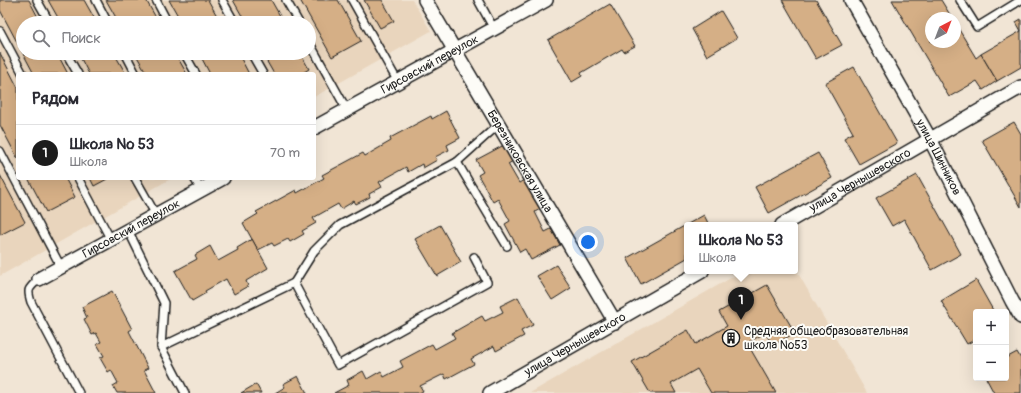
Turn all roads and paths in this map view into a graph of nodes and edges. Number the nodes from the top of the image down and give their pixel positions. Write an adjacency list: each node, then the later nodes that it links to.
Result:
1 (37, 0): 13 (lane)
2 (96, 0): 14 (lane)
3 (156, 0): 15 (lane)
4 (222, 0): 16 (lane)
5 (286, 0): 17 (lane)
6 (352, 0): 31 (lane)
7 (425, 0): 20 (street, Березниковская улица)
8 (478, 0): 18 (lane)
9 (546, 0): 18 (street, Гирсовский переулок)
10 (851, 0): 36 (street, улица Шинников)
11 (960, 0): 12 (lane)
12 (1021, 0)
13 (46, 16)
14 (104, 16)
15 (164, 16)
16 (231, 16)
17 (295, 16)
18 (494, 29): 20 (street, Гирсовский переулок)
19 (0, 32): 26 (lane)
20 (455, 51): 31 (street, Гирсовский переулок); 34 (street, Березниковская улица)
21 (316, 55): 33 (lane)
22 (70, 60): 27 (lane)
23 (129, 60): 28 (lane)
24 (188, 60): 29 (lane)
25 (255, 60): 30 (lane)
26 (22, 72)
27 (77, 72)
28 (135, 72)
29 (195, 72)
30 (262, 72)
31 (398, 82): 33 (street, Гирсовский переулок)
32 (1021, 87): 36 (street, улица Чернышевского)
33 (347, 110): 35 (street, Гирсовский переулок)
34 (498, 125): 38 (lane); 56 (street, Березниковская улица)
35 (316, 127)
36 (930, 139): 45 (street, улица Чернышевского); 54 (street, улица Шинников)
37 (0, 151): 50 (lane)
38 (457, 162): 48 (lane); 53 (lane)
39 (79, 180): 47 (lane)
40 (136, 180): 44 (lane)
41 (195, 180): 43 (lane)
42 (219, 180): 43 (street, Гирсовский переулок)
43 (201, 190): 44 (street, Гирсовский переулок)
44 (156, 215): 46 (street, Гирсовский переулок)
45 (787, 222)
46 (128, 230): 47 (street, Гирсовский переулок); 57 (lane)
47 (111, 240): 50 (street, Гирсовский переулок)
48 (507, 246)
49 (474, 257): 53 (lane)
50 (61, 267): 52 (street, Гирсовский переулок)
51 (697, 274): 56 (street, улица Чернышевского)
52 (39, 279): 58 (lane)
53 (294, 283): 57 (lane)
54 (1016, 299): 55 (street, улица Шинников)
55 (1021, 317)
56 (615, 322): 60 (street, улица Чернышевского)
57 (161, 347): 59 (lane)
58 (80, 393)
59 (185, 393)
60 (490, 393)

